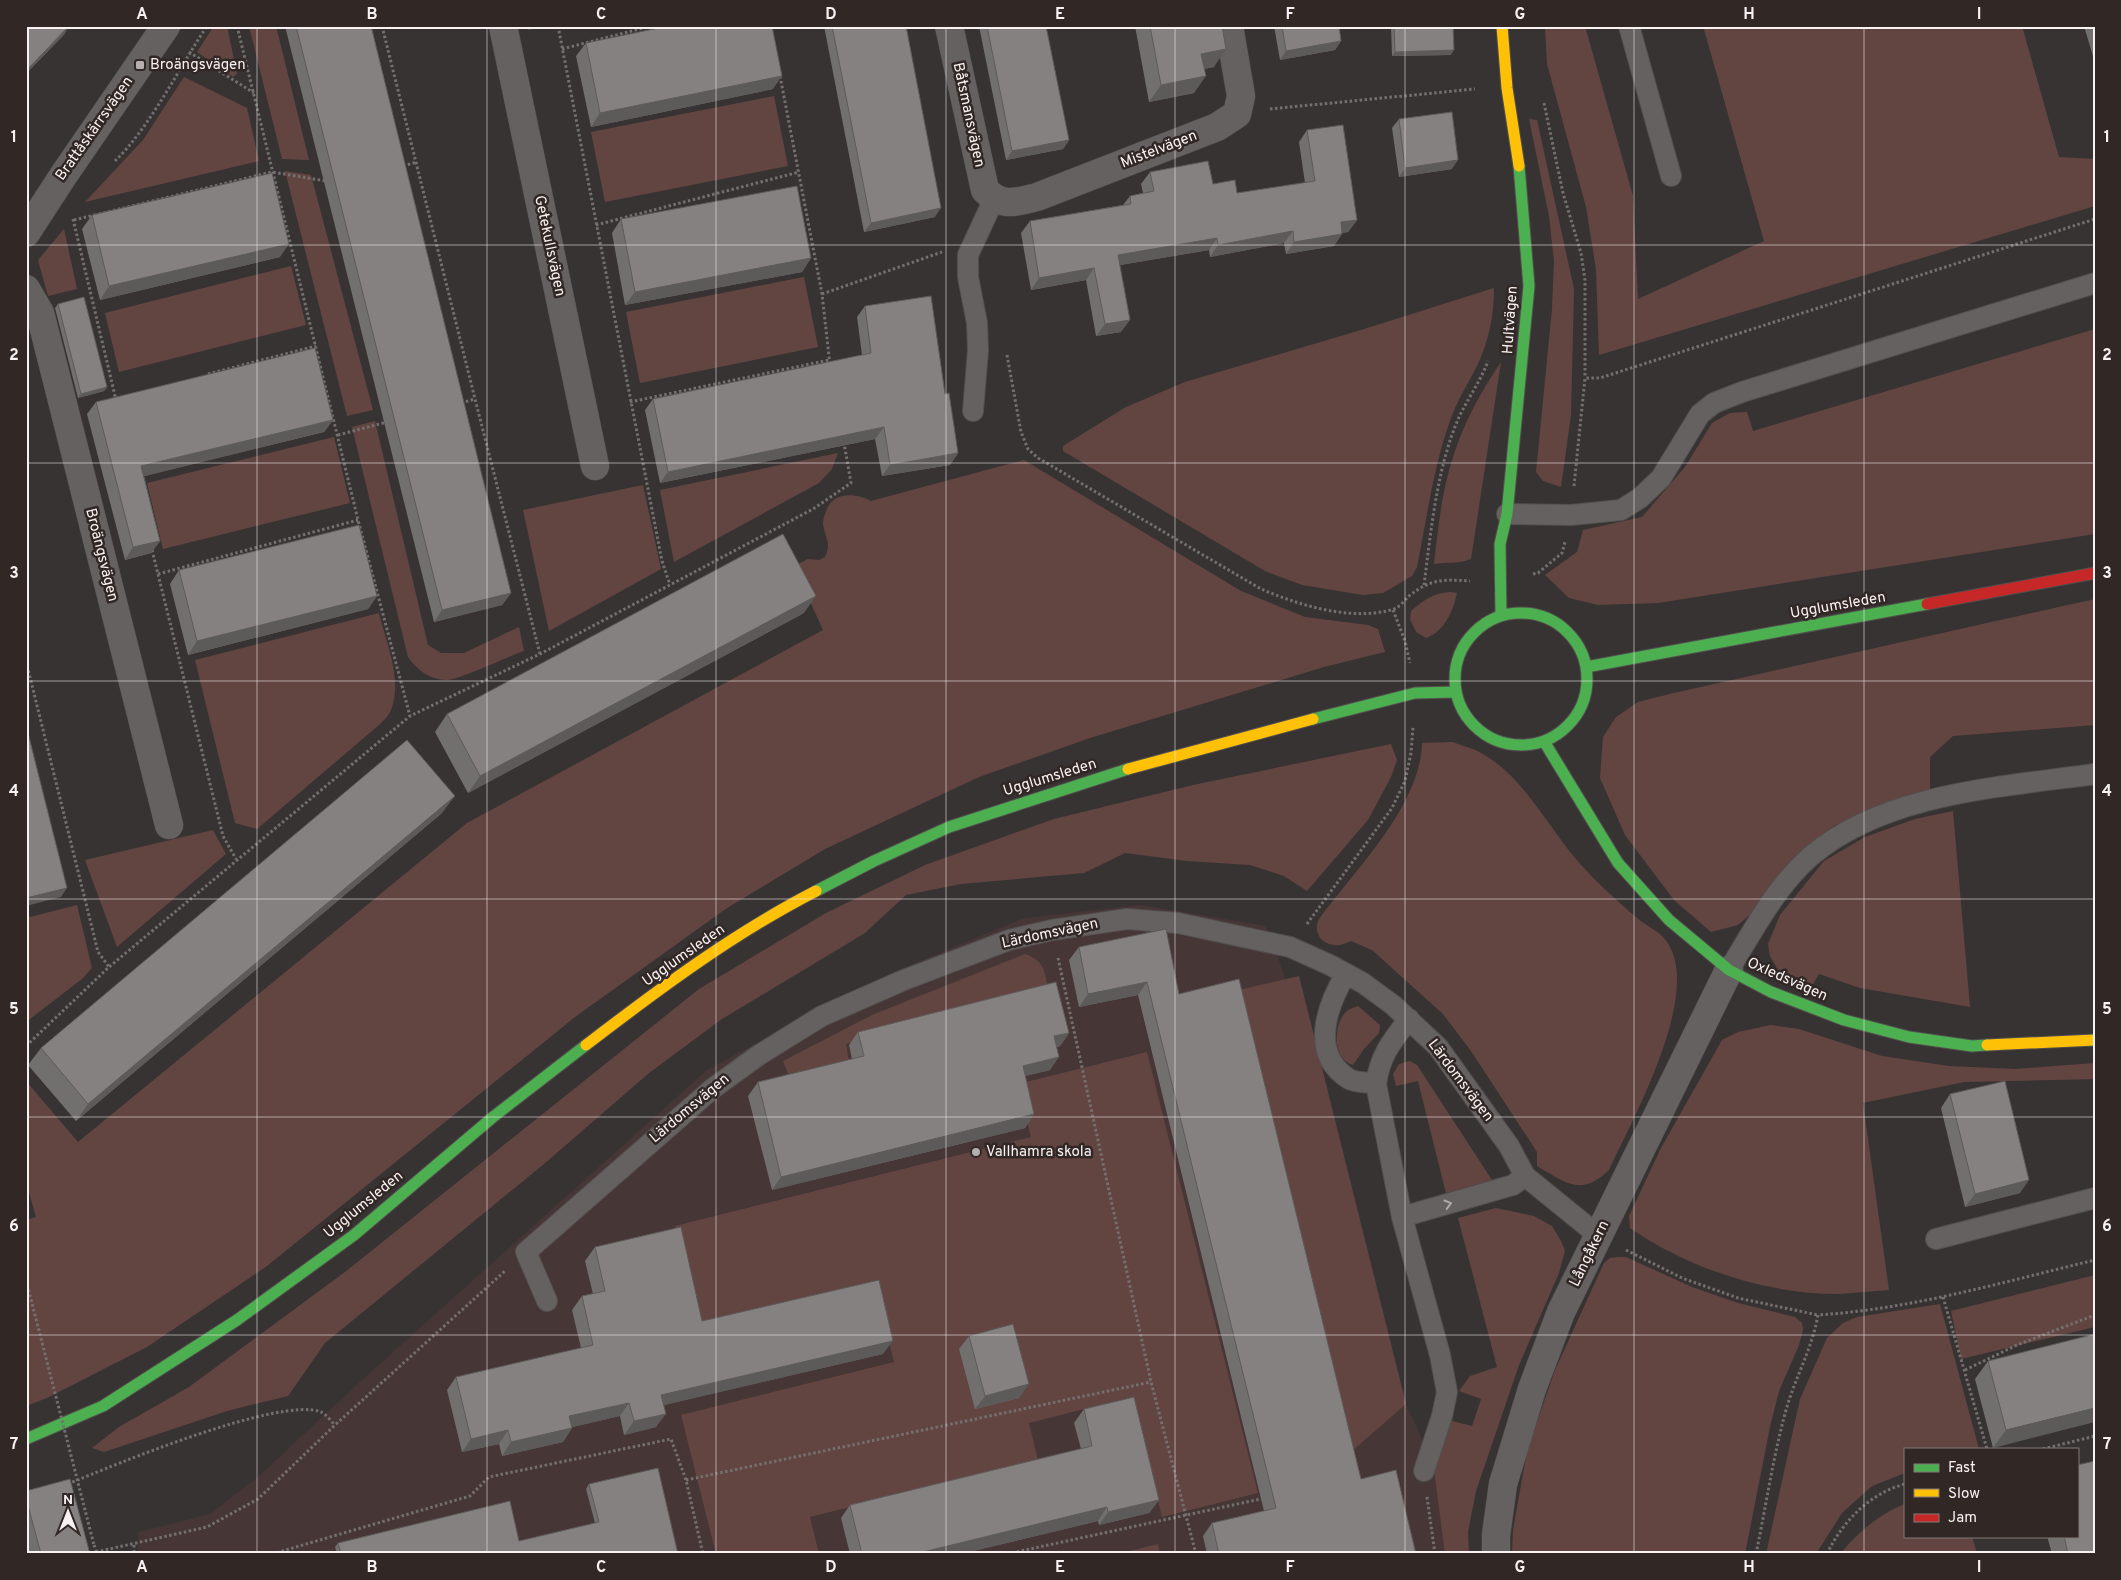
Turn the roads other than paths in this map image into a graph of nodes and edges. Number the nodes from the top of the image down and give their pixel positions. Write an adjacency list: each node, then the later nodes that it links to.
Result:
1 (166, 26): 9 (street, Brattåskärrsvägen)
2 (503, 26): 13 (street, Getekullsvägen)
3 (949, 26): 8 (street, Båtsmansvägen)
4 (1230, 26): 8 (street, Mistelvägen)
5 (1502, 26): 14 (street, Hultvägen)
6 (1629, 26): 7 (lane)
7 (1671, 176)
8 (994, 199): 12 (lane)
9 (26, 233)
10 (2095, 282): 14 (lane)
11 (26, 289): 21 (street, Broängsvägen)
12 (973, 411)
13 (596, 466)
14 (1507, 514): 16 (street, Hultvägen)
15 (2095, 573): 17 (street, Ugglumsleden)
16 (1501, 616): 17 (street); 18 (street)
17 (1586, 667): 19 (street)
18 (1455, 692): 19 (street); 33 (street, Ugglumsleden)
19 (1544, 743): 22 (street, Oxledsvägen)
20 (2095, 774): 22 (lane)
21 (170, 825)
22 (1729, 970): 25 (street, Oxledsvägen); 30 (street, Långåkern)
23 (1346, 974): 24 (lane, Lärdomsvägen); 26 (lane); 32 (lane, Lärdomsvägen)
24 (1409, 1019): 26 (lane); 27 (lane, Lärdomsvägen)
25 (2095, 1040)
26 (1376, 1084): 29 (lane)
27 (1525, 1176): 29 (lane, one-way to 27); 30 (lane, Lärdomsvägen)
28 (2095, 1198): 31 (lane)
29 (1402, 1217): 34 (lane)
30 (1599, 1236): 35 (street, Långåkern)
31 (1936, 1239)
32 (547, 1301)
33 (26, 1440)
34 (1424, 1471)
35 (1496, 1554)

